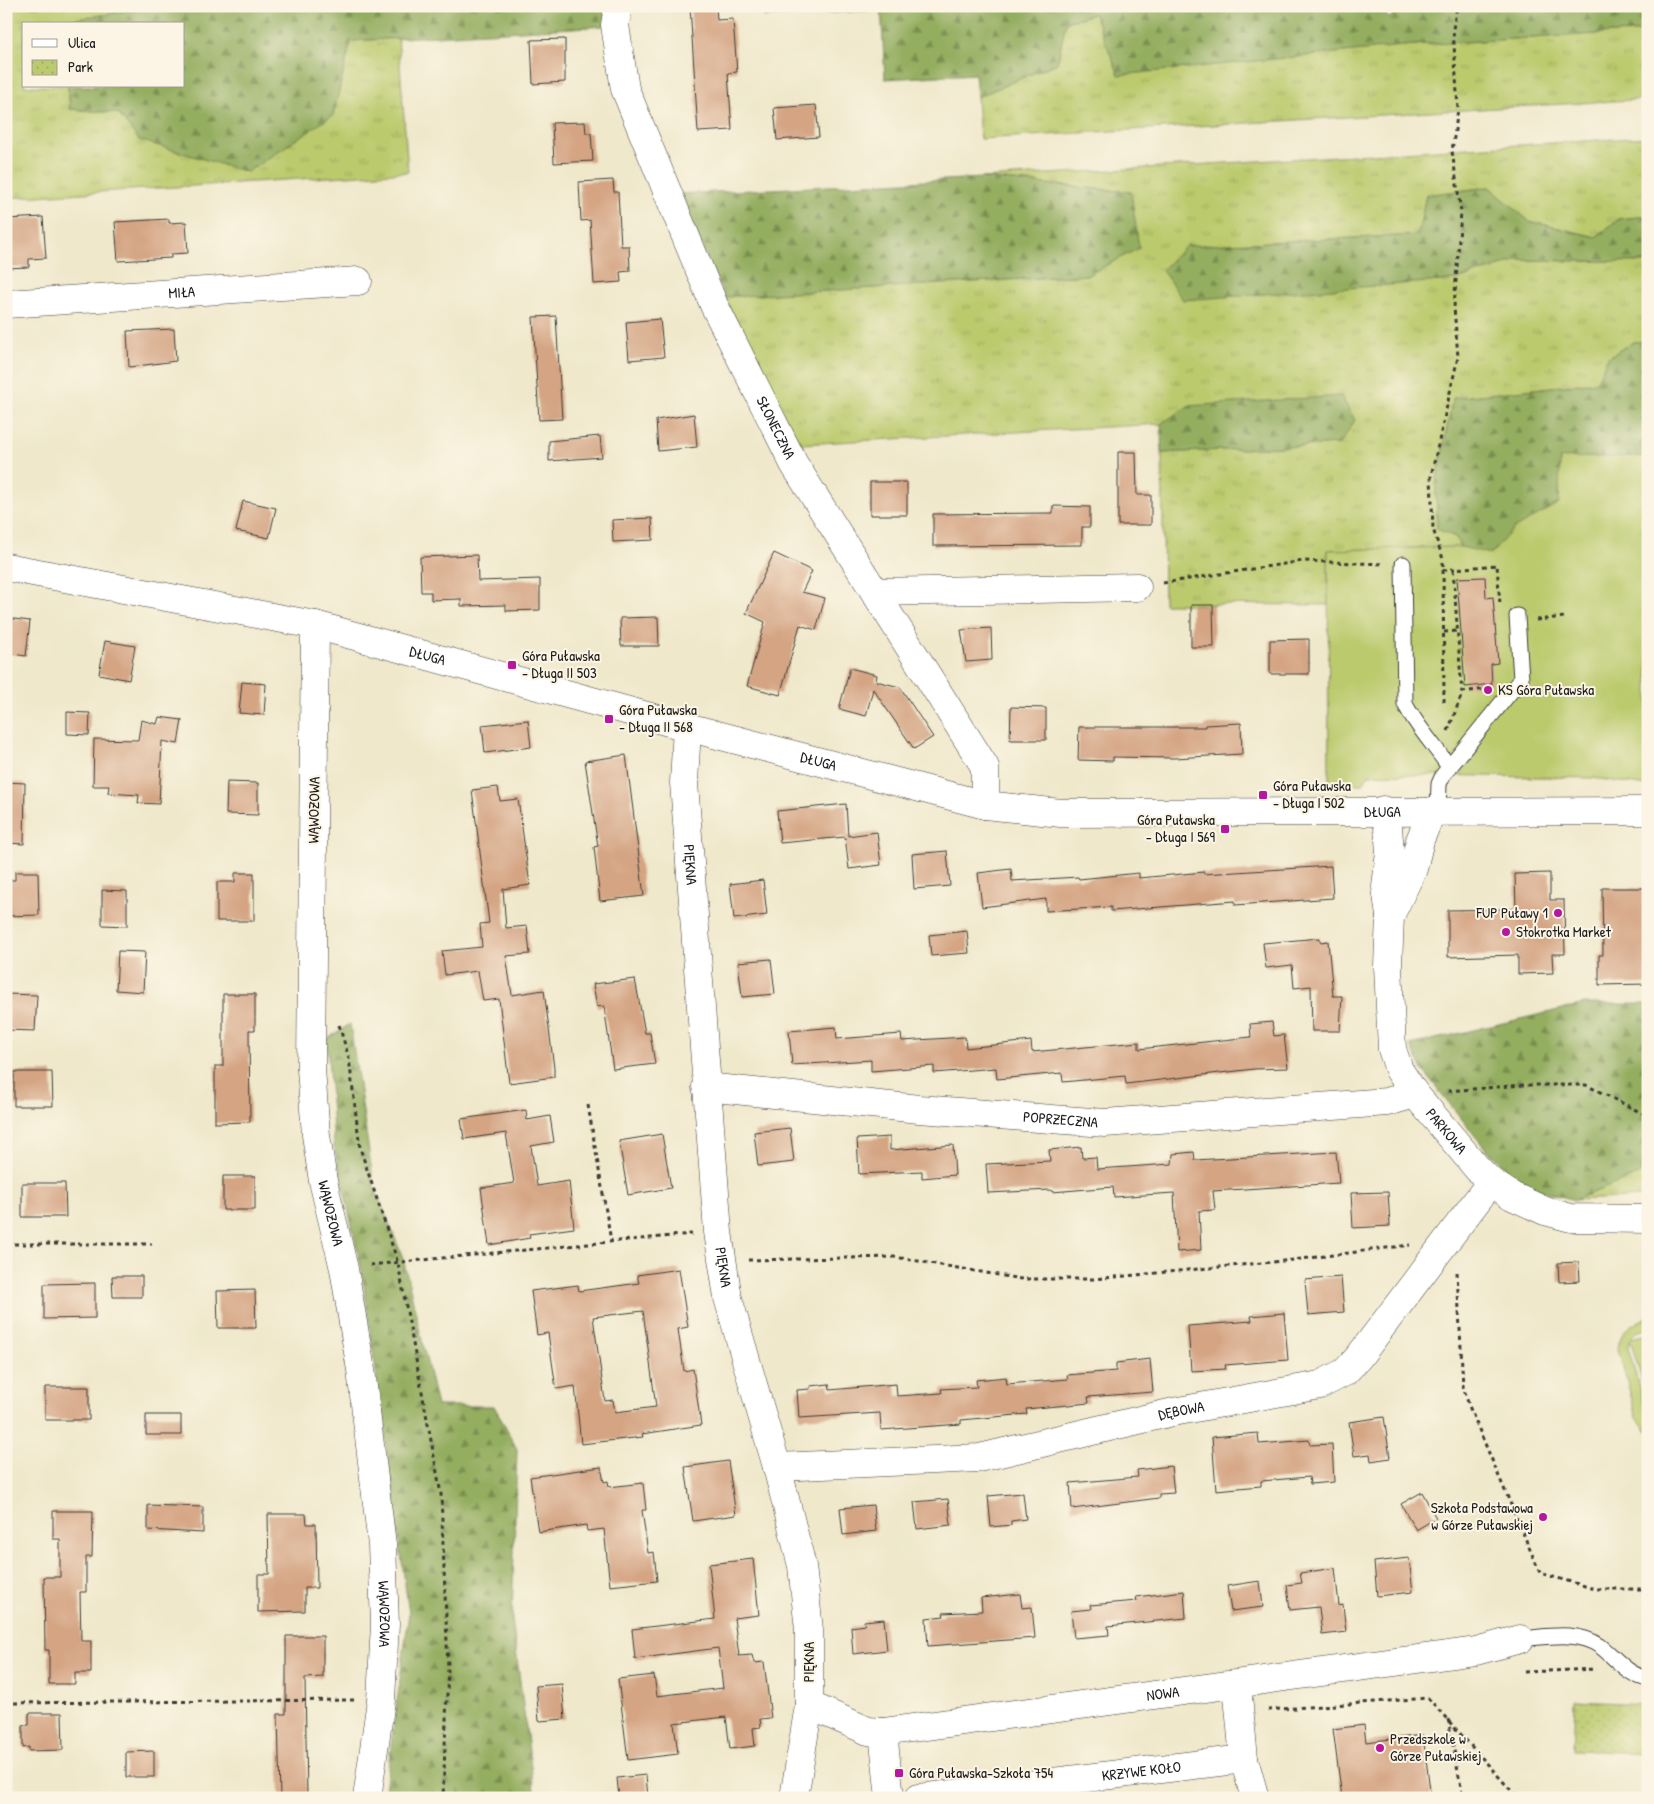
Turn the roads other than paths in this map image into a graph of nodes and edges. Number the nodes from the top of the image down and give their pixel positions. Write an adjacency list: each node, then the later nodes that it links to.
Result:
1 (616, 16): 7 (street, SŁONECZNA)
2 (358, 281): 3 (street, MIŁA)
3 (6, 304)
4 (1403, 564): 11 (lane)
5 (6, 567): 9 (street, DŁUGA)
6 (1137, 587): 7 (street)
7 (874, 592): 12 (street, SŁONECZNA)
8 (1517, 616): 11 (lane)
9 (315, 626): 10 (street, DŁUGA); 28 (street, WĄWOZOWA)
10 (687, 727): 12 (street, DŁUGA); 17 (street, PIĘKNA)
11 (1449, 768): 14 (lane)
12 (984, 805): 13 (street, DŁUGA)
13 (1383, 810): 14 (street, DŁUGA); 16 (street, PARKOWA)
14 (1435, 811): 15 (street, DŁUGA); 16 (street, PARKOWA)
15 (1648, 811)
16 (1390, 916): 18 (street, PARKOWA)
17 (706, 1087): 18 (street, POPRZECZNA); 21 (street, PIĘKNA)
18 (1415, 1094): 19 (street, PARKOWA)
19 (1491, 1182): 20 (street, PARKOWA); 21 (street, DĘBOWA)
20 (1648, 1219)
21 (777, 1467): 25 (street, PIĘKNA)
22 (1520, 1639): 23 (lane); 24 (street, NOWA)
23 (1648, 1679)
24 (1237, 1685): 26 (street, NOWA); 27 (street)
25 (809, 1705): 26 (street, NOWA); 29 (street, PIĘKNA)
26 (882, 1732): 30 (street)
27 (1244, 1759): 31 (street, KRZYWE KOŁO); 32 (street)
28 (367, 1798)
29 (794, 1798)
30 (890, 1798)
31 (919, 1798)
32 (1254, 1798)

